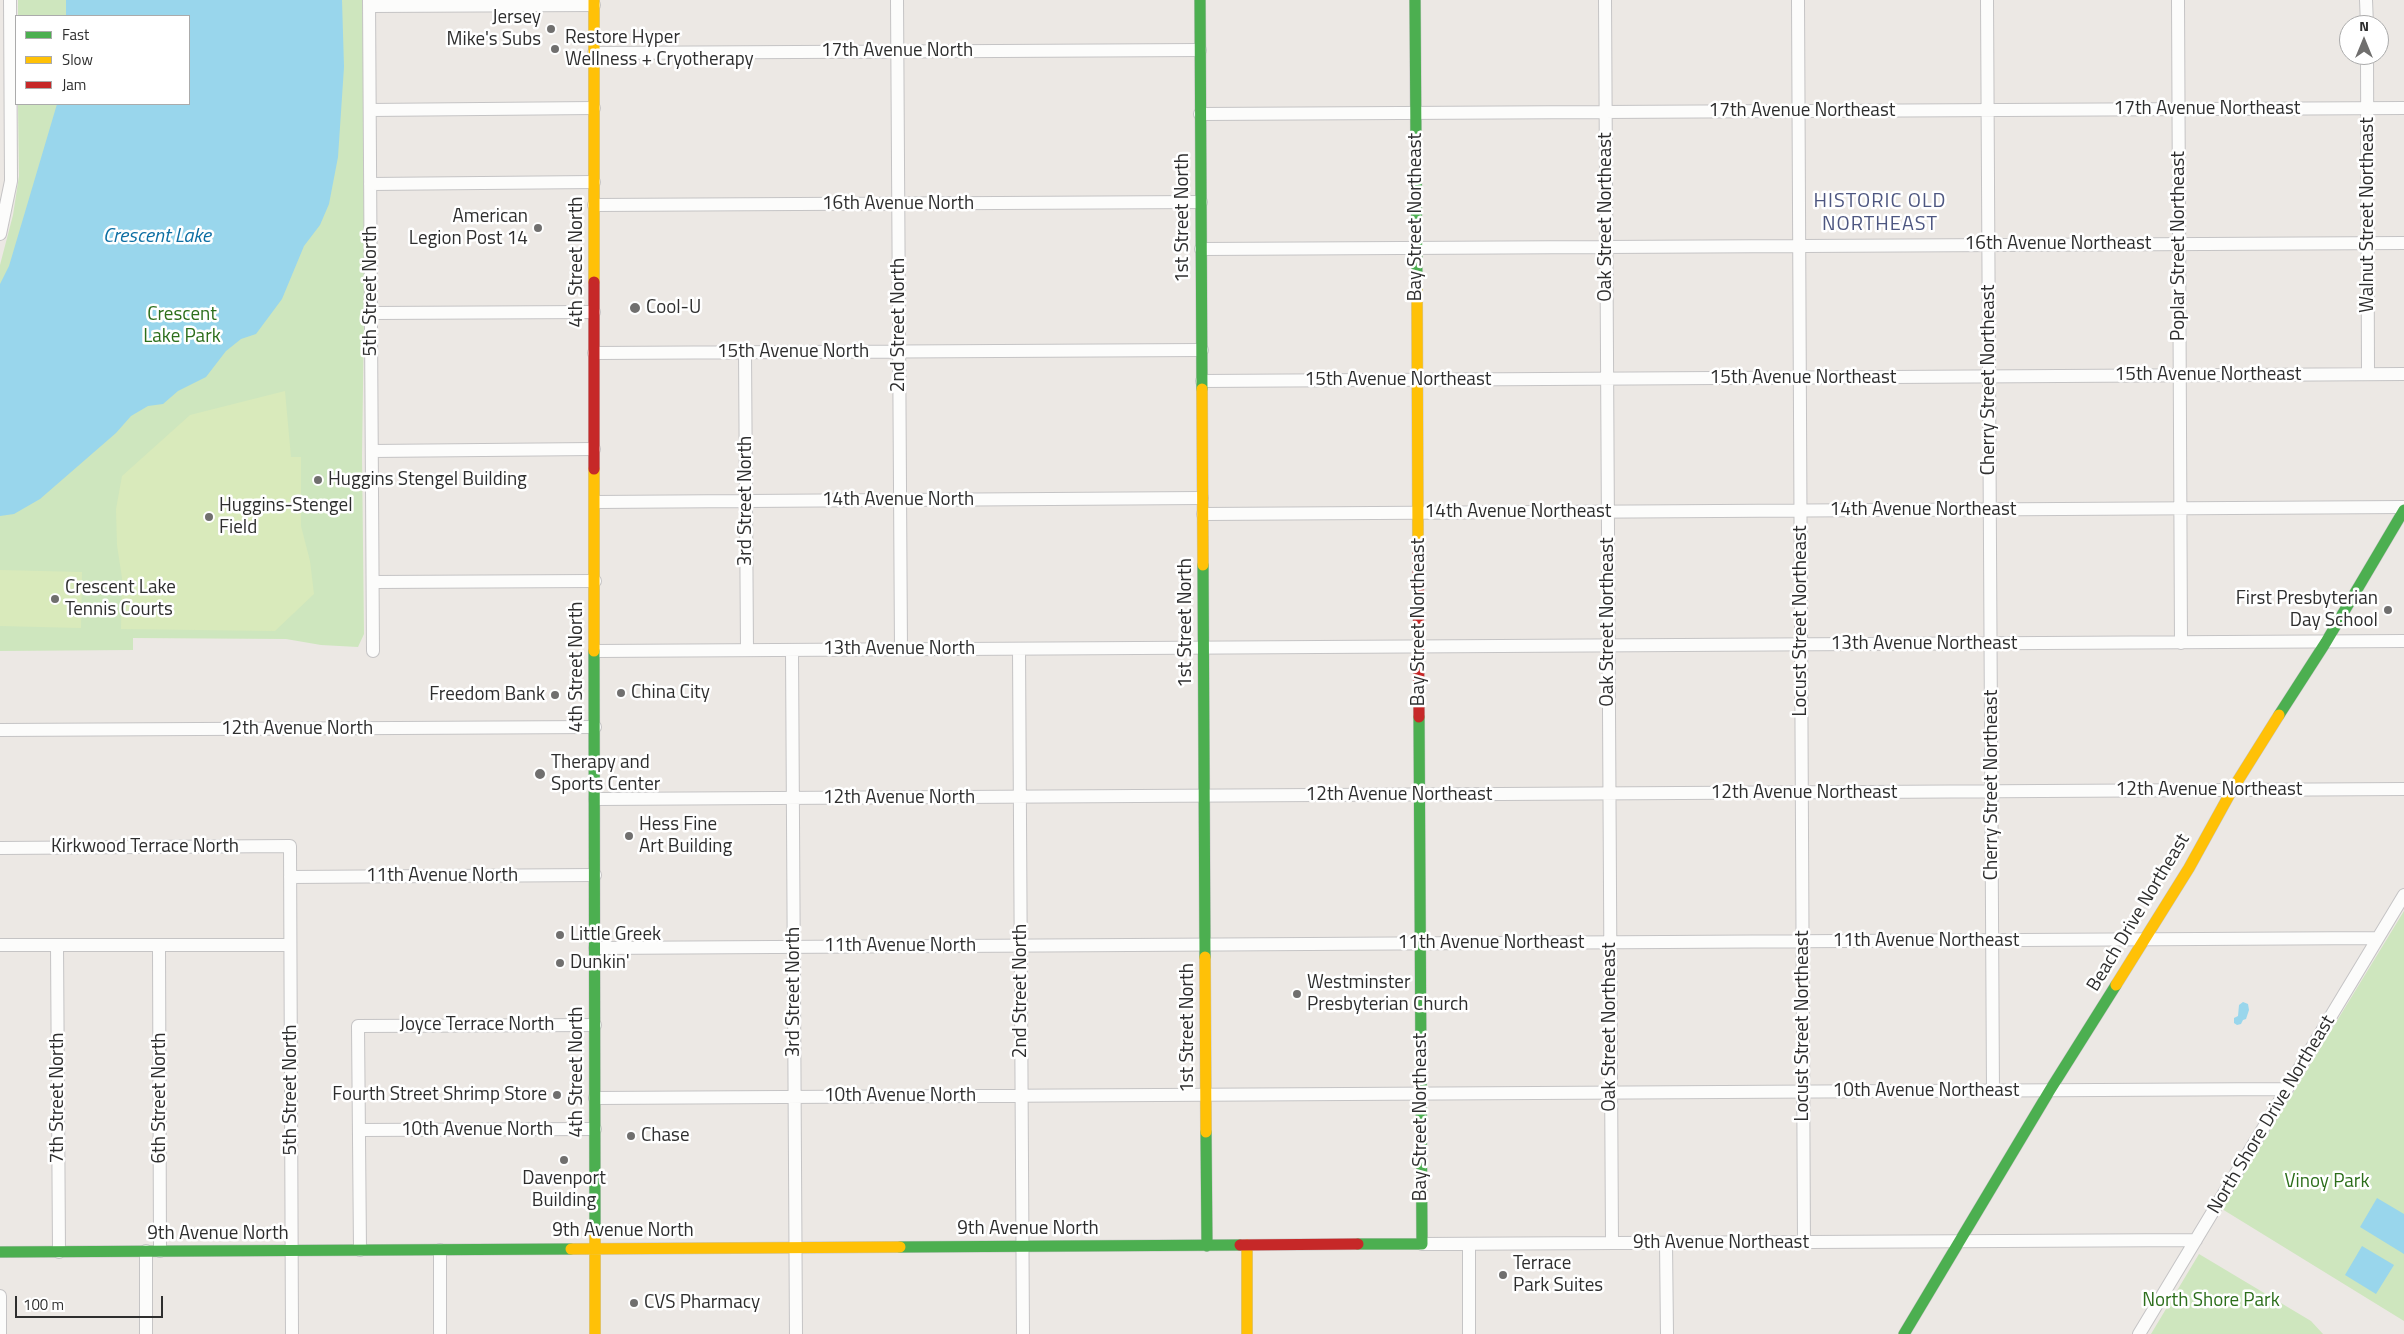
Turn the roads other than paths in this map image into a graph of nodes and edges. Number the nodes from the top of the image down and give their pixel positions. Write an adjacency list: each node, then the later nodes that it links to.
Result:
1 (10, 0): 27 (street)
2 (897, 0): 14 (street, 2nd Street North)
3 (1200, 0): 13 (street, 1st Street North)
4 (1415, 0): 25 (street, Bay Street Northeast)
5 (1605, 0): 24 (street, Oak Street Northeast)
6 (1798, 0): 23 (street, Locust Street Northeast)
7 (1987, 0): 22 (street, Cherry Street Northeast)
8 (2178, 0): 20 (street, Poplar Street Northeast)
9 (2366, 0): 12 (street)
10 (594, 2): 11 (street); 15 (street, 4th Street North)
11 (369, 3): 21 (street, 5th Street North)
12 (2367, 15)
13 (1200, 50): 14 (street, 17th Avenue North); 26 (street, 1st Street North)
14 (898, 51): 15 (street, 17th Avenue North); 31 (street, 2nd Street North)
15 (594, 53): 17 (street, 4th Street North)
16 (2367, 65): 18 (street, Walnut Street Northeast)
17 (594, 108): 21 (street); 28 (street, 4th Street North)
18 (2367, 108): 19 (street, 17th Avenue Northeast); 20 (street, 17th Avenue Northeast); 34 (street, Walnut Street Northeast)
19 (2404, 108)
20 (2178, 109): 22 (street, 17th Avenue Northeast); 36 (street, Poplar Street Northeast)
21 (370, 110): 29 (street, 5th Street North)
22 (1988, 110): 23 (street, 17th Avenue Northeast); 37 (street, Cherry Street Northeast)
23 (1798, 111): 24 (street, 17th Avenue Northeast); 38 (street, Locust Street Northeast)
24 (1605, 112): 25 (street, 17th Avenue Northeast); 39 (street, Oak Street Northeast)
25 (1416, 113): 26 (street, 17th Avenue Northeast); 40 (street, Bay Street Northeast)
26 (1200, 114): 30 (street, 1st Street North)
27 (5, 134): 33 (street)
28 (594, 182): 29 (street); 32 (street, 4th Street North)
29 (370, 184): 43 (street, 5th Street North)
30 (1201, 202): 31 (street, 16th Avenue North); 41 (street, 1st Street North)
31 (898, 204): 32 (street, 16th Avenue North); 45 (street, 2nd Street North)
32 (594, 205): 42 (street, 4th Street North)
33 (0, 234)
34 (2368, 243): 35 (street, 16th Avenue Northeast); 36 (street, 16th Avenue Northeast); 48 (street, Walnut Street Northeast)
35 (2404, 243)
36 (2179, 244): 37 (street, 16th Avenue Northeast); 51 (street, Poplar Street Northeast)
37 (1988, 245): 38 (street, 16th Avenue Northeast); 50 (street, Cherry Street Northeast)
38 (1799, 246): 39 (street, 16th Avenue Northeast); 52 (street, Locust Street Northeast)
39 (1606, 247): 40 (street, 16th Avenue Northeast); 53 (street, Oak Street Northeast)
40 (1417, 248): 41 (street, 16th Avenue Northeast); 54 (street, Bay Street Northeast)
41 (1201, 249): 44 (street, 1st Street North)
42 (594, 312): 43 (street); 47 (street, 4th Street North)
43 (371, 313): 57 (street, 5th Street North)
44 (1202, 350): 45 (street, 15th Avenue North); 55 (street, 1st Street North)
45 (899, 351): 46 (street, 15th Avenue North); 59 (street, 2nd Street North)
46 (745, 352): 47 (street, 15th Avenue North); 60 (street, 3rd Street North)
47 (594, 353): 56 (street, 4th Street North)
48 (2368, 374): 49 (street, 15th Avenue Northeast); 51 (street, 15th Avenue Northeast)
49 (2404, 374)
50 (1989, 376): 51 (street, 15th Avenue Northeast); 52 (street, 15th Avenue Northeast); 65 (street, Cherry Street Northeast)
51 (2180, 376): 62 (street, Poplar Street Northeast)
52 (1800, 378): 53 (street, 15th Avenue Northeast); 64 (street, Locust Street Northeast)
53 (1607, 379): 54 (street, 15th Avenue Northeast); 66 (street, Oak Street Northeast)
54 (1417, 380): 55 (street, 15th Avenue Northeast); 67 (street, Bay Street Northeast)
55 (1202, 381): 58 (street, 1st Street North)
56 (594, 449): 57 (street); 61 (street, 4th Street North)
57 (372, 450): 70 (street, 5th Street North)
58 (1202, 498): 59 (street, 14th Avenue North); 68 (street, 1st Street North)
59 (900, 500): 60 (street, 14th Avenue North); 82 (street, 2nd Street North)
60 (746, 501): 61 (street, 14th Avenue North); 80 (street, 3rd Street North)
61 (594, 502): 69 (street, 4th Street North)
62 (2180, 508): 63 (street, 14th Avenue Northeast); 65 (street, 14th Avenue Northeast); 72 (street, Poplar Street Northeast)
63 (2404, 508): 73 (street, Beach Drive Northeast)
64 (1800, 510): 65 (street, 14th Avenue Northeast); 66 (street, 14th Avenue Northeast); 74 (street, Locust Street Northeast)
65 (1990, 510): 75 (street, Cherry Street Northeast)
66 (1608, 512): 67 (street, 14th Avenue Northeast); 76 (street, Oak Street Northeast)
67 (1418, 513): 68 (street, 14th Avenue Northeast); 77 (street, Bay Street Northeast)
68 (1203, 514): 78 (street, 1st Street North)
69 (594, 581): 70 (street); 84 (street, 4th Street North)
70 (372, 582): 83 (street, 5th Street North)
71 (2404, 641): 73 (street, 13th Avenue Northeast)
72 (2181, 642): 73 (street, 13th Avenue Northeast); 75 (street, 13th Avenue Northeast)
73 (2326, 642): 88 (street, Beach Drive Northeast)
74 (1801, 644): 75 (street, 13th Avenue Northeast); 76 (street, 13th Avenue Northeast); 90 (street, Locust Street Northeast)
75 (1991, 644): 89 (street, Cherry Street Northeast)
76 (1608, 646): 77 (street, 13th Avenue Northeast); 91 (street, Oak Street Northeast)
77 (1419, 647): 78 (street, 13th Avenue Northeast); 92 (street, Bay Street Northeast)
78 (1203, 648): 79 (street, 13th Avenue North); 93 (street, 1st Street North)
79 (1019, 649): 82 (street, 13th Avenue North); 94 (street, 2nd Street North)
80 (747, 650): 81 (street, 13th Avenue North); 84 (street, 13th Avenue North)
81 (792, 650): 82 (street, 13th Avenue North); 95 (street, 3rd Street North)
82 (901, 650)
83 (373, 651)
84 (594, 651): 85 (street, 4th Street North)
85 (594, 727): 86 (street, 12th Avenue North); 96 (street, 4th Street North)
86 (0, 730)
87 (2404, 789): 88 (street, 12th Avenue Northeast)
88 (2232, 790): 89 (street, 12th Avenue Northeast); 103 (street, Beach Drive Northeast)
89 (1992, 792): 90 (street, 12th Avenue Northeast); 104 (street, Cherry Street Northeast)
90 (1802, 793): 91 (street, 12th Avenue Northeast); 105 (street, Locust Street Northeast)
91 (1609, 794): 92 (street, 12th Avenue Northeast); 106 (street, Oak Street Northeast)
92 (1420, 795): 93 (street, 12th Avenue Northeast); 107 (street, Bay Street Northeast)
93 (1204, 796): 94 (street, 12th Avenue North); 109 (street, 1st Street North)
94 (1020, 797): 95 (street, 12th Avenue North); 113 (street, 2nd Street North)
95 (793, 798): 96 (street, 12th Avenue North); 114 (street, 3rd Street North)
96 (595, 799): 99 (street, 4th Street North)
97 (290, 846): 98 (street, Kirkwood Terrace North); 100 (street, 5th Street North)
98 (0, 848)
99 (595, 875): 100 (street, 11th Avenue North); 115 (street, 4th Street North)
100 (290, 877): 112 (street, 5th Street North)
101 (2404, 895): 102 (street, North Shore Drive Northeast)
102 (2378, 938): 103 (street, 11th Avenue Northeast); 117 (street, North Shore Drive Northeast)
103 (2145, 939): 104 (street, 11th Avenue Northeast); 119 (street, Beach Drive Northeast)
104 (1992, 940): 105 (street, 11th Avenue Northeast); 118 (street, Cherry Street Northeast)
105 (1803, 941): 106 (street, 11th Avenue Northeast); 120 (street, Locust Street Northeast)
106 (1610, 942): 107 (street, 11th Avenue Northeast); 121 (street, Oak Street Northeast)
107 (1420, 943): 109 (street, 11th Avenue Northeast); 122 (street, Bay Street Northeast)
108 (57, 944): 110 (street); 111 (street); 147 (street, 7th Street North)
109 (1205, 944): 113 (street, 11th Avenue North); 123 (street, 1st Street North)
110 (0, 945)
111 (159, 945): 112 (street); 144 (street, 6th Street North)
112 (290, 945): 145 (street, 5th Street North)
113 (1021, 946): 114 (street, 11th Avenue North); 124 (street, 2nd Street North)
114 (794, 947): 115 (street, 11th Avenue North); 125 (street, 3rd Street North)
115 (595, 948): 116 (street, 4th Street North)
116 (595, 1025): 126 (street, 4th Street North); 128 (street, Joyce Terrace North)
117 (2287, 1089): 119 (street, 10th Avenue Northeast); 129 (street, North Shore Drive Northeast)
118 (1993, 1090): 119 (street, 10th Avenue Northeast); 120 (street, 10th Avenue Northeast)
119 (2050, 1090): 130 (street, Beach Drive Northeast)
120 (1804, 1091): 121 (street, 10th Avenue Northeast); 131 (street, Locust Street Northeast)
121 (1611, 1092): 122 (street, 10th Avenue Northeast); 132 (street, Oak Street Northeast)
122 (1421, 1094): 123 (street, 10th Avenue Northeast); 134 (street, Bay Street Northeast)
123 (1206, 1095): 124 (street, 10th Avenue North); 137 (street, 1st Street North)
124 (1021, 1096): 125 (street, 10th Avenue North); 138 (street, 2nd Street North)
125 (795, 1097): 126 (street, 10th Avenue North); 139 (street, 3rd Street North)
126 (595, 1098): 127 (street, 4th Street North)
127 (595, 1129): 128 (street, 10th Avenue North); 140 (street, 4th Street North)
128 (359, 1130): 141 (street)
129 (2196, 1240): 130 (street, 9th Avenue Northeast); 160 (street, North Shore Drive Northeast)
130 (1960, 1241): 131 (street, 9th Avenue Northeast); 159 (street, Beach Drive Northeast)
131 (1804, 1242): 133 (street, 9th Avenue Northeast)
132 (1612, 1243): 133 (street, 9th Avenue Northeast); 135 (street, 9th Avenue Northeast)
133 (1666, 1243): 158 (street)
134 (1422, 1244): 135 (street, 9th Avenue Northeast); 136 (street, 9th Avenue Northeast)
135 (1469, 1244): 157 (street)
136 (1247, 1245): 137 (street, 9th Avenue North); 156 (street)
137 (1206, 1246): 138 (street, 9th Avenue North)
138 (1022, 1247): 139 (street, 9th Avenue North); 155 (street, 2nd Street North)
139 (796, 1248): 140 (street, 9th Avenue North); 154 (street, 3rd Street North)
140 (595, 1249): 142 (street, 9th Avenue North); 153 (street, 4th Street North)
141 (360, 1250): 142 (street, 9th Avenue North); 145 (street, 9th Avenue North)
142 (440, 1250): 152 (street)
143 (146, 1251): 144 (street, 9th Avenue North); 147 (street, 9th Avenue North); 150 (street)
144 (160, 1251): 145 (street, 9th Avenue North)
145 (292, 1251): 151 (street, 5th Street North)
146 (0, 1252): 147 (street, 9th Avenue North)
147 (58, 1252)
148 (0, 1296): 149 (street)
149 (0, 1334)
150 (146, 1334)
151 (292, 1334)
152 (440, 1334)
153 (595, 1334)
154 (796, 1334)
155 (1023, 1334)
156 (1247, 1334)
157 (1469, 1334)
158 (1667, 1334)
159 (1904, 1334)
160 (2139, 1334)

